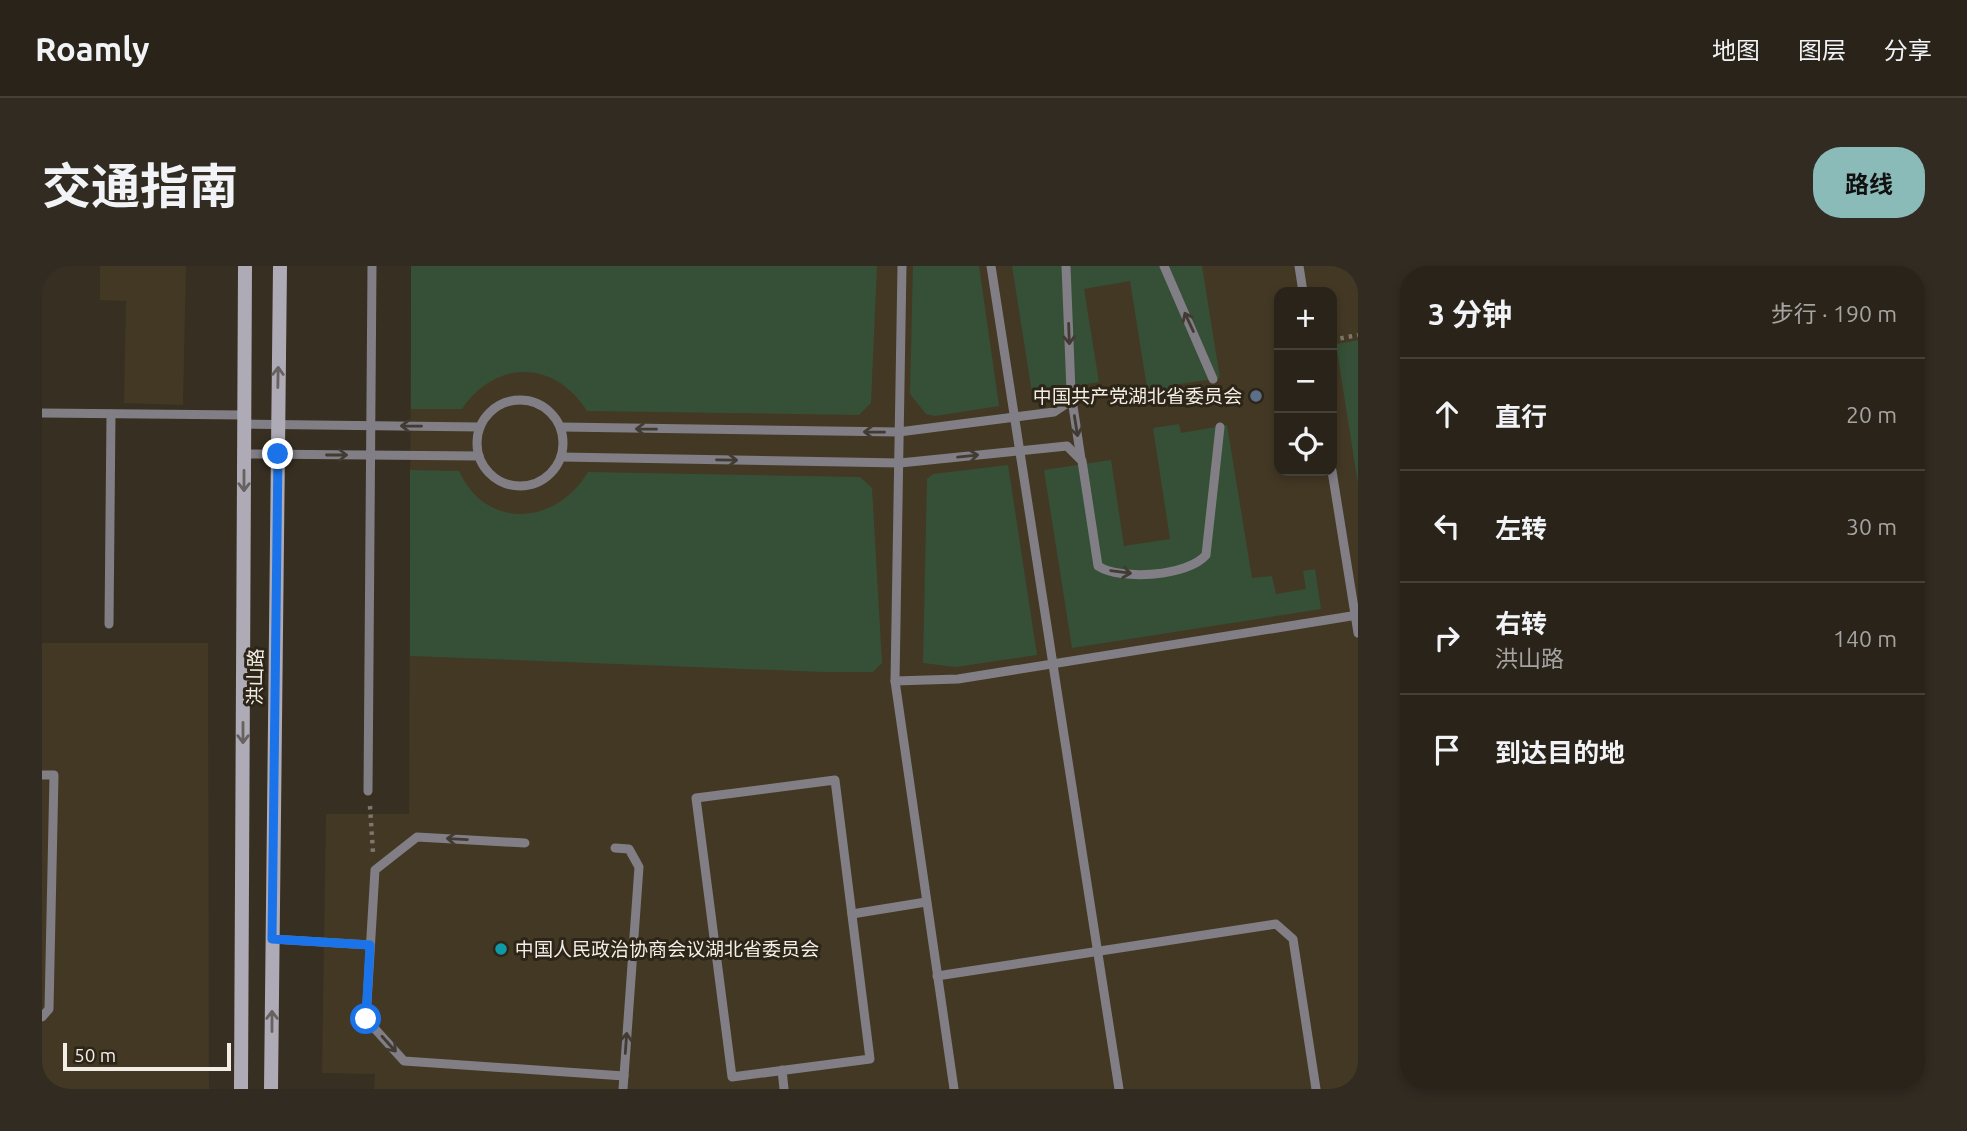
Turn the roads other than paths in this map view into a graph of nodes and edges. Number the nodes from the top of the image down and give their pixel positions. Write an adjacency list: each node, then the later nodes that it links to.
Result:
1 (245, 266): 15 (main road, 洪山路)
2 (280, 266): 16 (main road, 洪山路, one-way to 2)
3 (372, 266): 17 (lane)
4 (902, 266): 21 (lane)
5 (991, 266): 14 (lane)
6 (1066, 266): 11 (lane, one-way to 11)
7 (1164, 266): 10 (lane, one-way to 7)
8 (1298, 266): 9 (lane)
9 (1302, 287)
10 (1213, 379)
11 (1071, 391): 14 (lane); 28 (lane, one-way to 28)
12 (42, 413): 13 (lane)
13 (111, 414): 15 (lane); 32 (lane)
14 (1014, 418): 21 (lane); 22 (lane)
15 (244, 420): 16 (lane); 23 (main road, 洪山路)
16 (278, 425): 17 (lane); 24 (main road, 洪山路)
17 (371, 426): 19 (lane, one-way to 17); 25 (lane)
18 (1220, 426): 28 (lane, one-way to 18)
19 (480, 427): 20 (lane); 26 (lane)
20 (561, 427): 21 (lane, one-way to 20); 27 (lane)
21 (900, 432): 29 (lane)
22 (1019, 450): 28 (lane); 29 (lane, one-way to 22); 34 (lane)
23 (244, 454): 24 (lane); 50 (main road, 洪山路, one-way to 50)
24 (278, 454): 25 (lane, one-way to 25); 43 (main road, 洪山路)
25 (371, 455): 26 (lane); 37 (lane)
26 (479, 456): 27 (lane)
27 (561, 457): 29 (lane, one-way to 29)
28 (1082, 461)
29 (900, 463): 35 (lane)
30 (1333, 476): 31 (lane)
31 (1357, 616): 33 (lane); 34 (lane)
32 (109, 624)
33 (1358, 633)
34 (1053, 664): 35 (lane); 45 (lane)
35 (895, 681): 41 (lane)
36 (42, 775): 40 (lane)
37 (369, 791)
38 (525, 843): 44 (lane, one-way to 44)
39 (615, 848): 49 (lane, one-way to 39)
40 (47, 889): 47 (lane)
41 (926, 902): 42 (lane); 46 (lane)
42 (852, 914): 48 (lane); 48 (lane)
43 (272, 939): 44 (lane); 51 (main road, 洪山路, one-way to 43)
44 (370, 945): 49 (lane, one-way to 49)
45 (1098, 951): 46 (lane); 55 (lane); 56 (lane)
46 (937, 976): 54 (lane)
47 (42, 1017)
48 (782, 1070): 53 (lane)
49 (624, 1076): 52 (lane)
50 (241, 1089)
51 (271, 1089)
52 (623, 1089)
53 (784, 1089)
54 (954, 1089)
55 (1119, 1089)
56 (1316, 1089)

